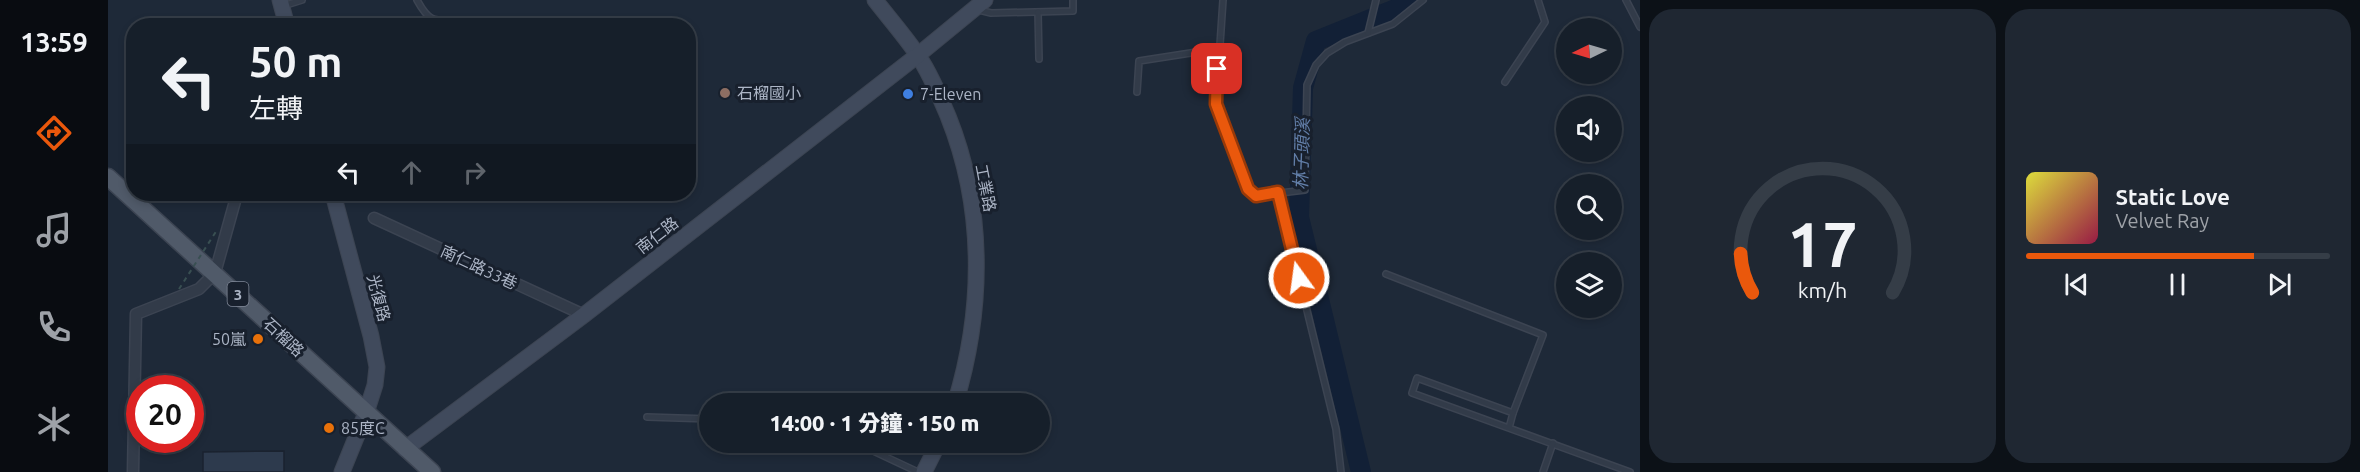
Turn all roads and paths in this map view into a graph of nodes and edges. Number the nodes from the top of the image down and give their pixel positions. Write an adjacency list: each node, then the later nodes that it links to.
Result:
1 (302, 0): 10 (lane)
2 (417, 0): 14 (lane)
3 (875, 0): 18 (street, 工業路)
4 (1073, 0): 12 (lane)
5 (1223, 0): 17 (lane)
6 (1376, 0): 16 (lane)
7 (1423, 0): 16 (lane)
8 (1539, 0): 20 (lane)
9 (1626, 0): 15 (lane)
10 (281, 3): 13 (street)
11 (979, 4): 12 (lane); 18 (street, 南仁路)
12 (1038, 12): 19 (lane)
13 (285, 18)
14 (431, 18)
15 (1640, 27)
16 (1368, 33): 23 (lane)
17 (1218, 52): 21 (lane); 23 (lane)
18 (918, 55): 33 (street, 南仁路); 34 (street, 工業路)
19 (1039, 58)
20 (1504, 82)
21 (1137, 92)
22 (108, 177): 24 (main road, 石榴路 / 3)
23 (1278, 192): 49 (lane)
24 (126, 193)
25 (135, 201): 30 (main road, 石榴路 / 3)
26 (235, 201): 30 (street)
27 (335, 201): 35 (street, 光復路)
28 (374, 218): 33 (street, 南仁路33巷)
29 (217, 230): 32 (path, bridge)
30 (215, 273): 35 (main road, 石榴路 / 3); 44 (street)
31 (1386, 274): 36 (lane)
32 (179, 290)
33 (584, 315): 41 (street, 南仁路)
34 (958, 393)
35 (366, 413): 41 (main road, 石榴路 / 3); 45 (street, 光復路)
36 (1513, 413): 39 (lane); 39 (lane)
37 (647, 417): 38 (lane)
38 (699, 419)
39 (1509, 428): 40 (lane)
40 (1554, 443): 50 (lane); 51 (lane)
41 (405, 449): 46 (main road, 石榴路 / 3)
42 (877, 453): 47 (lane)
43 (934, 453): 48 (street)
44 (133, 472)
45 (342, 472)
46 (432, 472)
47 (918, 472)
48 (924, 472)
49 (1341, 472)
50 (1543, 472)
51 (1630, 472)

